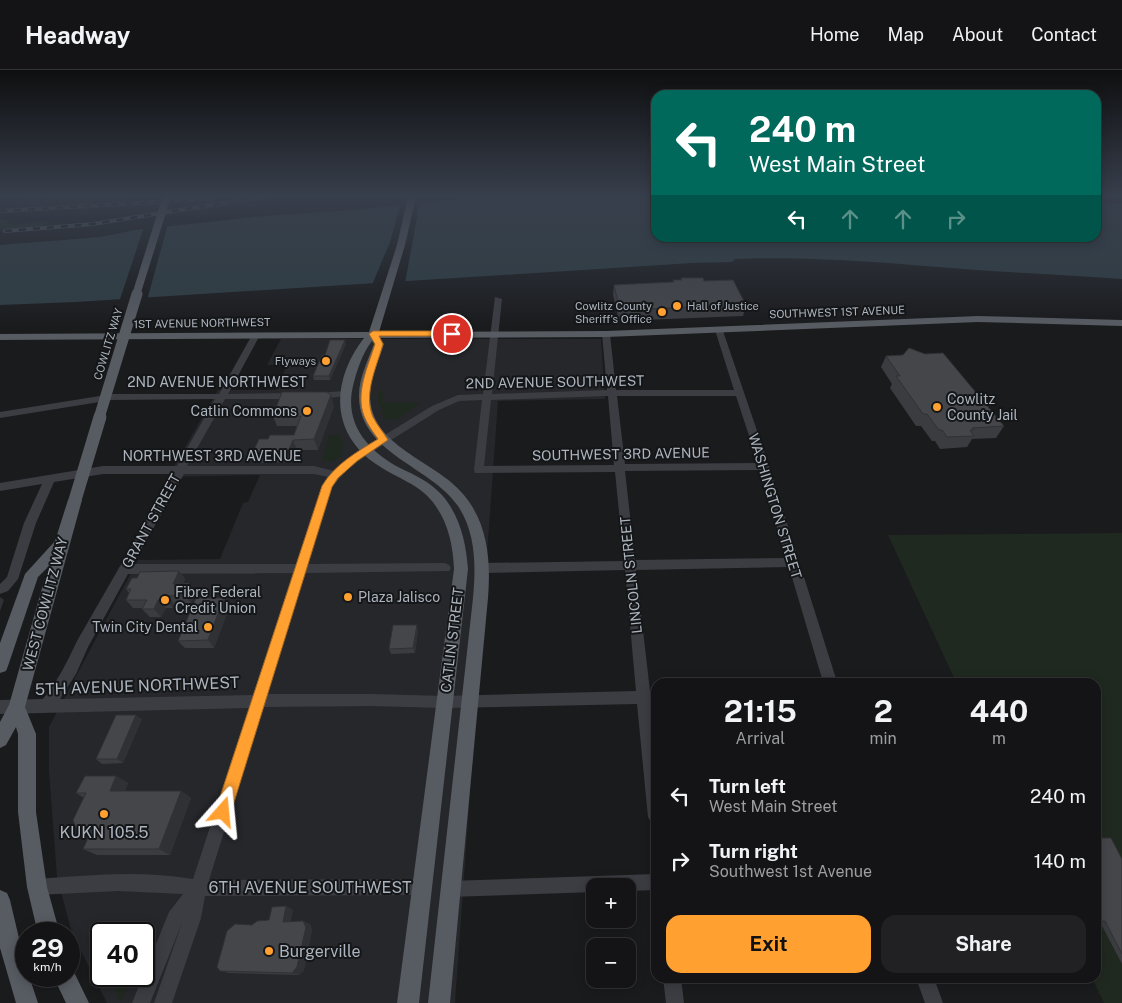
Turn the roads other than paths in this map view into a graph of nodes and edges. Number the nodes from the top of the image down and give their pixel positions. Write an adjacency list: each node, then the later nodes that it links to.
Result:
1 (152, 240): 25 (main road, COWLITZ WAY, bridge)
2 (401, 240): 6 (main road, CATLIN STREET)
3 (498, 299): 7 (street)
4 (1122, 323): 5 (main road, SOUTHWEST 1ST AVENUE)
5 (719, 330): 8 (main road, SOUTHWEST 1ST AVENUE); 12 (street, WASHINGTON STREET)
6 (373, 334): 7 (main road, SOUTHWEST 1ST AVENUE); 9 (main road, 1ST AVENUE NORTHWEST); 13 (main road, CATLIN STREET); 17 (main road)
7 (494, 334): 8 (main road, SOUTHWEST 1ST AVENUE); 14 (street)
8 (606, 334): 11 (street, LINCOLN STREET)
9 (256, 335): 10 (main road, 1ST AVENUE NORTHWEST); 15 (street, GRANT STREET)
10 (0, 337)
11 (612, 393): 12 (street, 2ND AVENUE SOUTHWEST); 14 (street, 2ND AVENUE SOUTHWEST); 20 (street, LINCOLN STREET)
12 (740, 393): 19 (street, WASHINGTON STREET)
13 (345, 394): 15 (street, 2ND AVENUE NORTHWEST); 18 (main road, CATLIN STREET)
14 (486, 396): 17 (street, 2ND AVENUE SOUTHWEST); 20 (street, SOUTHWEST 3RD AVENUE)
15 (222, 397): 16 (street, 2ND AVENUE NORTHWEST); 21 (street, GRANT STREET)
16 (0, 415)
17 (384, 440): 18 (street, 2ND AVENUE SOUTHWEST); 31 (main road, CATLIN STREET)
18 (367, 451): 22 (street, 2ND AVENUE SOUTHWEST); 39 (main road, CATLIN STREET)
19 (764, 466): 20 (street, SOUTHWEST 3RD AVENUE); 27 (street, WASHINGTON STREET)
20 (620, 468): 28 (street, LINCOLN STREET)
21 (180, 470): 22 (street, NORTHWEST 3RD AVENUE); 23 (street, NORTHWEST 3RD AVENUE); 32 (street, GRANT STREET)
22 (334, 475): 29 (street)
23 (50, 478): 24 (street, NORTHWEST 3RD AVENUE); 33 (street)
24 (0, 487)
25 (75, 500): 26 (main road, WEST COWLITZ WAY)
26 (61, 545): 34 (main road); 41 (main road, WEST COWLITZ WAY)
27 (793, 562): 28 (street); 35 (street, WASHINGTON STREET)
28 (630, 564): 31 (street); 36 (street, LINCOLN STREET)
29 (302, 568): 30 (street); 32 (street); 37 (street)
30 (445, 568)
31 (482, 568): 38 (main road, CATLIN STREET)
32 (125, 569): 40 (street, GRANT STREET)
33 (2, 589)
34 (0, 666)
35 (829, 678)
36 (650, 697): 38 (street, 5TH AVENUE NORTHWEST); 42 (street, LINCOLN STREET)
37 (259, 701): 39 (street, 5TH AVENUE NORTHWEST); 40 (street, 5TH AVENUE NORTHWEST); 47 (street)
38 (470, 701): 39 (street, 5TH AVENUE NORTHWEST); 48 (main road, CATLIN STREET)
39 (444, 702): 45 (main road, CATLIN STREET)
40 (46, 706): 41 (street, 5TH AVENUE NORTHWEST)
41 (8, 707): 43 (main road, WEST COWLITZ WAY); 46 (main road)
42 (651, 717)
43 (0, 739)
44 (651, 882): 48 (street)
45 (422, 886): 47 (street, 6TH AVENUE SOUTHWEST); 58 (main road, CATLIN STREET)
46 (37, 887): 47 (street, 6TH AVENUE SOUTHWEST); 50 (main road)
47 (198, 888): 56 (street); 57 (street)
48 (449, 889): 59 (main road, CATLIN STREET)
49 (0, 900): 54 (main road)
50 (46, 922)
51 (673, 983): 60 (street)
52 (927, 983): 61 (street)
53 (70, 987): 55 (main road)
54 (27, 1003)
55 (78, 1003)
56 (141, 1003)
57 (163, 1003)
58 (408, 1003)
59 (439, 1003)
60 (675, 1003)
61 (934, 1003)

